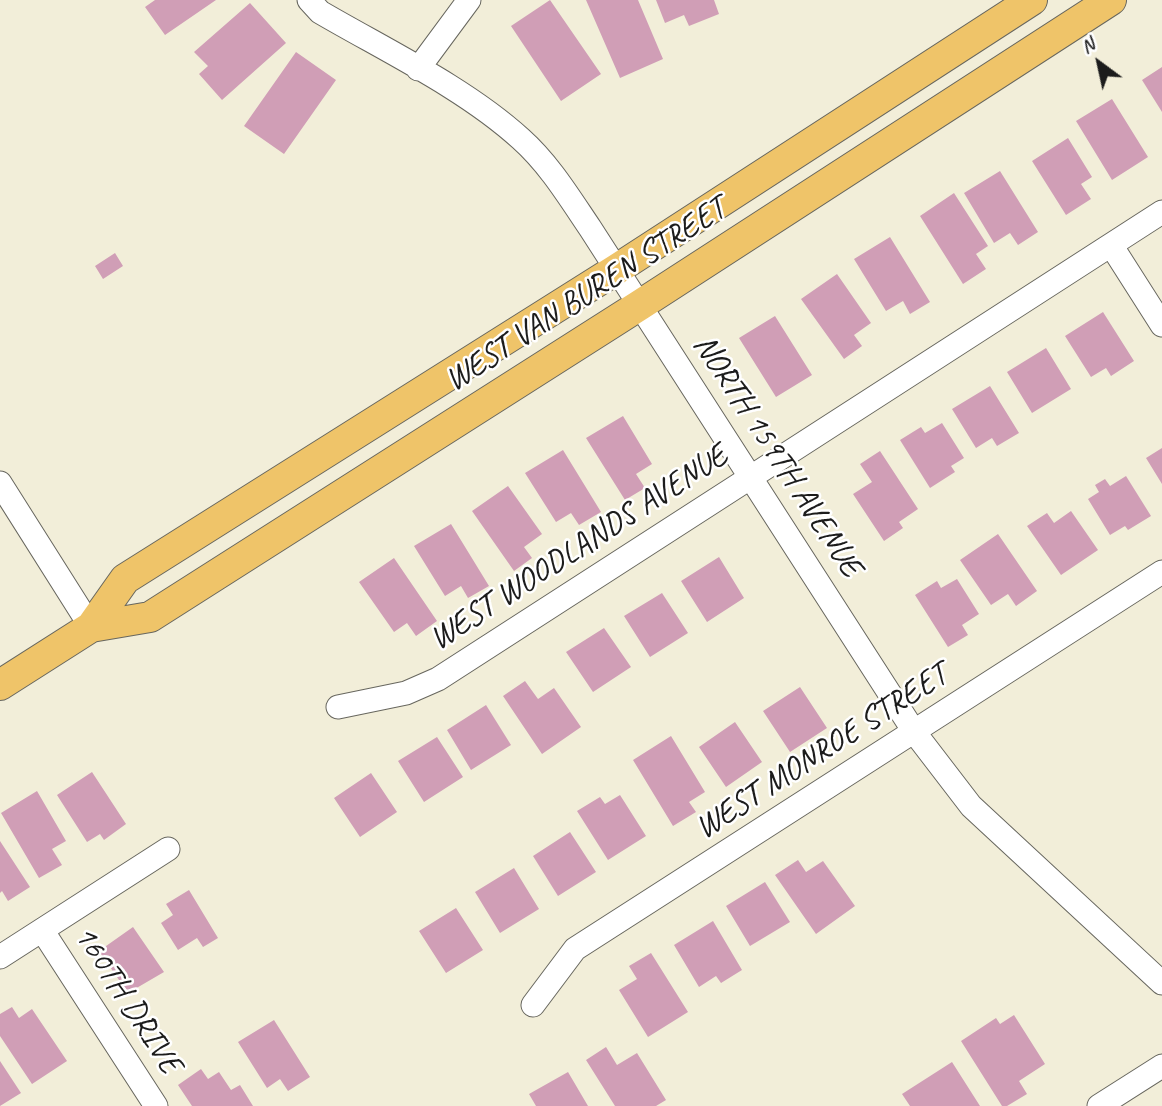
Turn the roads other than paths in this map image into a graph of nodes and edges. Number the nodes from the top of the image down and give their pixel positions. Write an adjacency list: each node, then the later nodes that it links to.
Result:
1 (309, 0): 5 (street, NORTH 159TH AVENUE)
2 (469, 0): 5 (street)
3 (1032, 0): 8 (main road, WEST VAN BUREN STREET)
4 (1111, 0): 9 (main road, WEST VAN BUREN STREET)
5 (418, 69): 8 (street, NORTH 159TH AVENUE)
6 (1162, 212): 7 (street, WEST WOODLANDS AVENUE)
7 (1111, 245): 10 (street); 11 (street, WEST WOODLANDS AVENUE)
8 (617, 268): 9 (street, NORTH 159TH AVENUE); 14 (main road, WEST VAN BUREN STREET)
9 (640, 305): 11 (street, NORTH 159TH AVENUE); 14 (main road, WEST VAN BUREN STREET)
10 (1162, 325)
11 (751, 478): 16 (street, WEST WOODLANDS AVENUE); 17 (street, NORTH 159TH AVENUE)
12 (0, 483): 14 (street)
13 (1162, 572): 17 (street, WEST MONROE STREET)
14 (91, 627): 15 (main road, WEST VAN BUREN STREET)
15 (0, 685)
16 (338, 707)
17 (915, 733): 21 (street, NORTH 159TH AVENUE); 22 (street, WEST MONROE STREET)
18 (168, 849): 19 (street)
19 (42, 930): 20 (street); 24 (street, 160TH DRIVE)
20 (0, 957)
21 (1162, 983)
22 (533, 1005)
23 (1162, 1066): 25 (street)
24 (156, 1106)
25 (1098, 1106)

